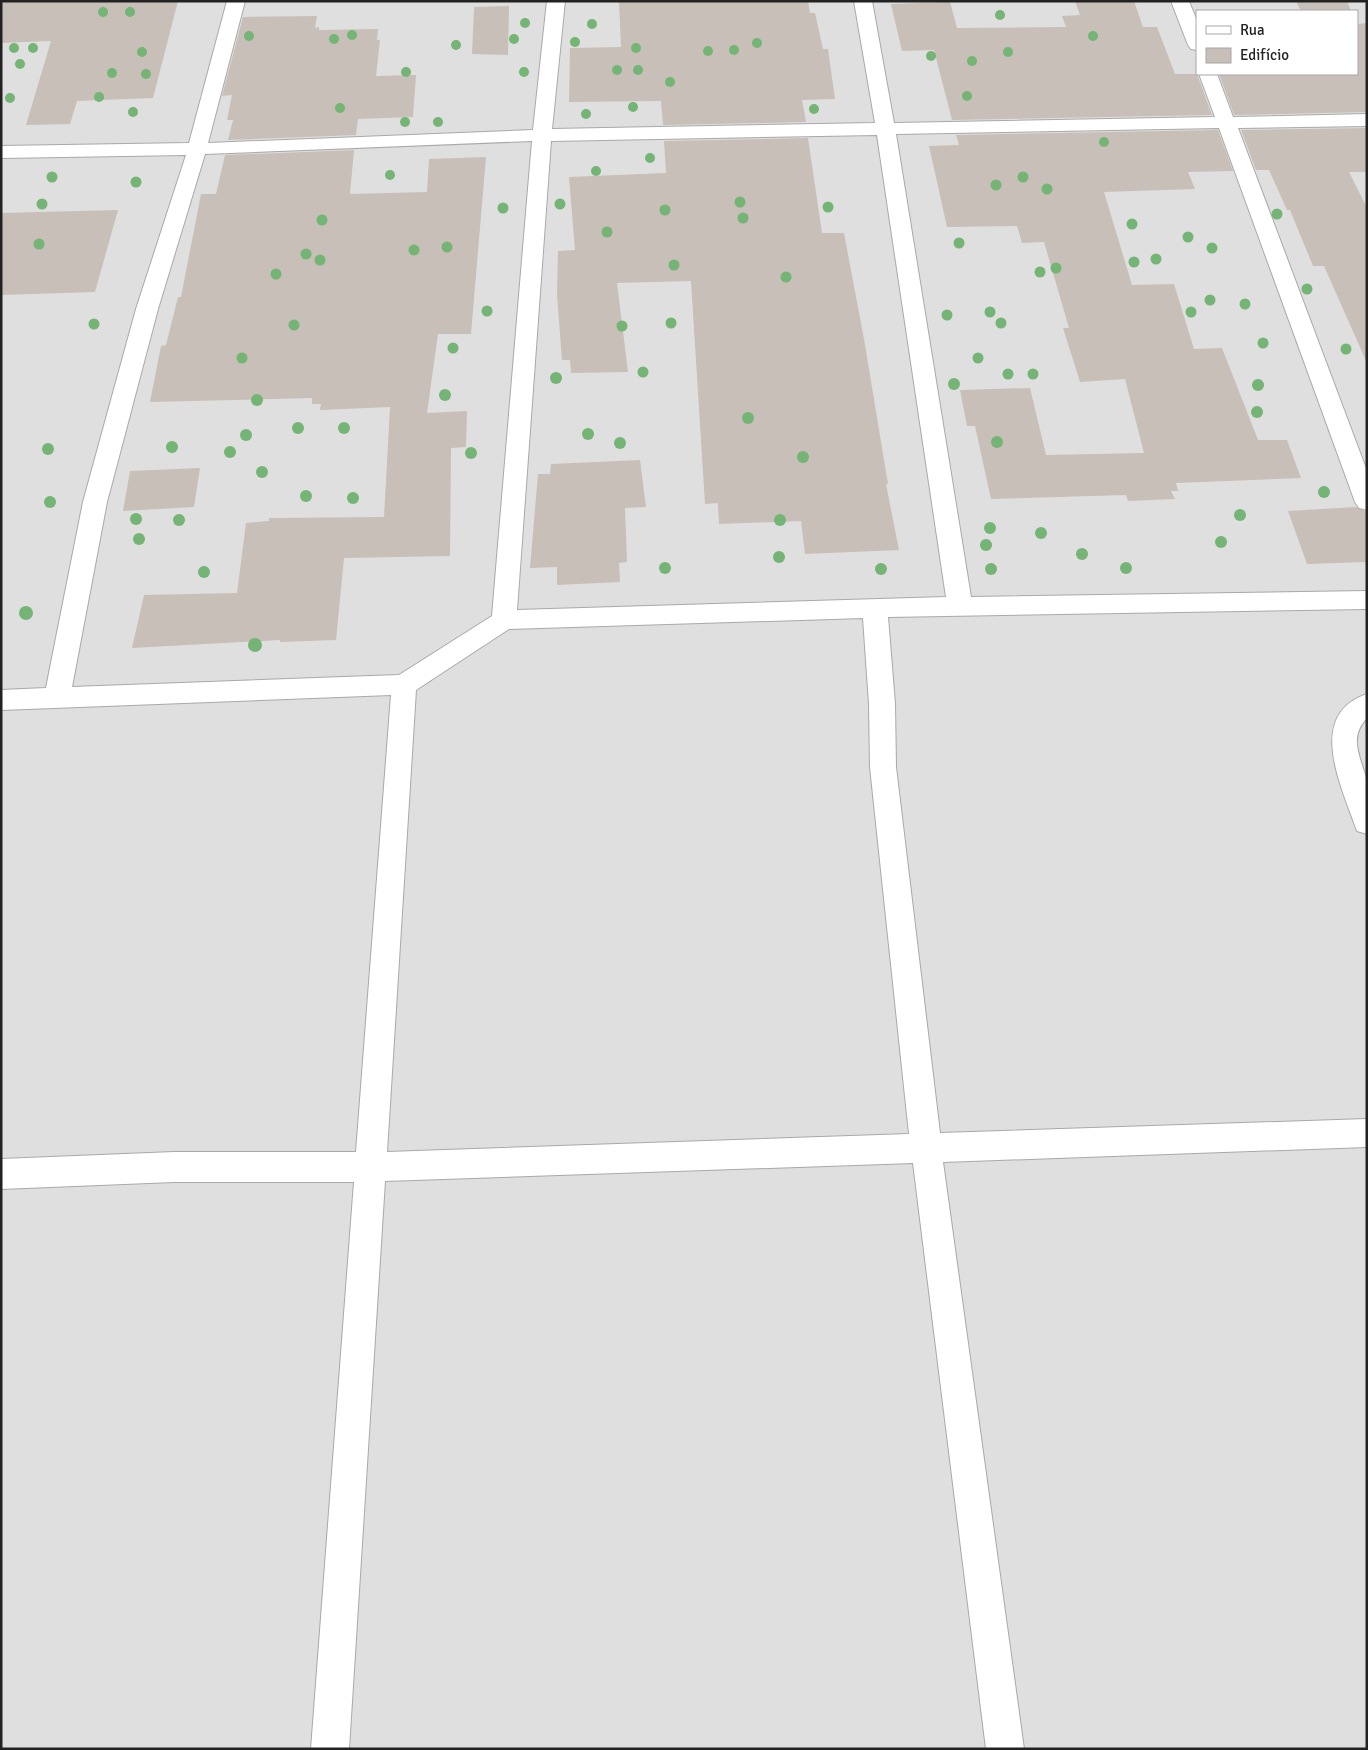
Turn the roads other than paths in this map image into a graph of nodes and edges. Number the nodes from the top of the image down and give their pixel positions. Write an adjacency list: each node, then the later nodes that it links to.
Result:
1 (236, 1): 11 (street)
2 (556, 1): 10 (street)
3 (864, 1): 9 (street)
4 (1180, 1): 5 (street)
5 (1196, 42)
6 (1208, 75): 8 (street)
7 (1367, 120): 8 (street)
8 (1227, 122): 9 (street); 13 (street)
9 (886, 130): 10 (street); 15 (street)
10 (542, 135): 11 (street); 17 (street)
11 (197, 149): 12 (street); 19 (street)
12 (1, 152)
13 (1367, 502)
14 (1367, 600): 15 (street)
15 (960, 606): 16 (street)
16 (875, 608): 17 (street); 24 (street)
17 (504, 620): 18 (street)
18 (404, 685): 19 (street); 25 (street)
19 (57, 698): 20 (street)
20 (1, 700)
21 (1367, 704): 22 (street)
22 (1367, 823)
23 (1367, 1133): 24 (street)
24 (926, 1148): 25 (street); 28 (street)
25 (371, 1166): 26 (street); 27 (street)
26 (1, 1174)
27 (330, 1749)
28 (1006, 1749)

